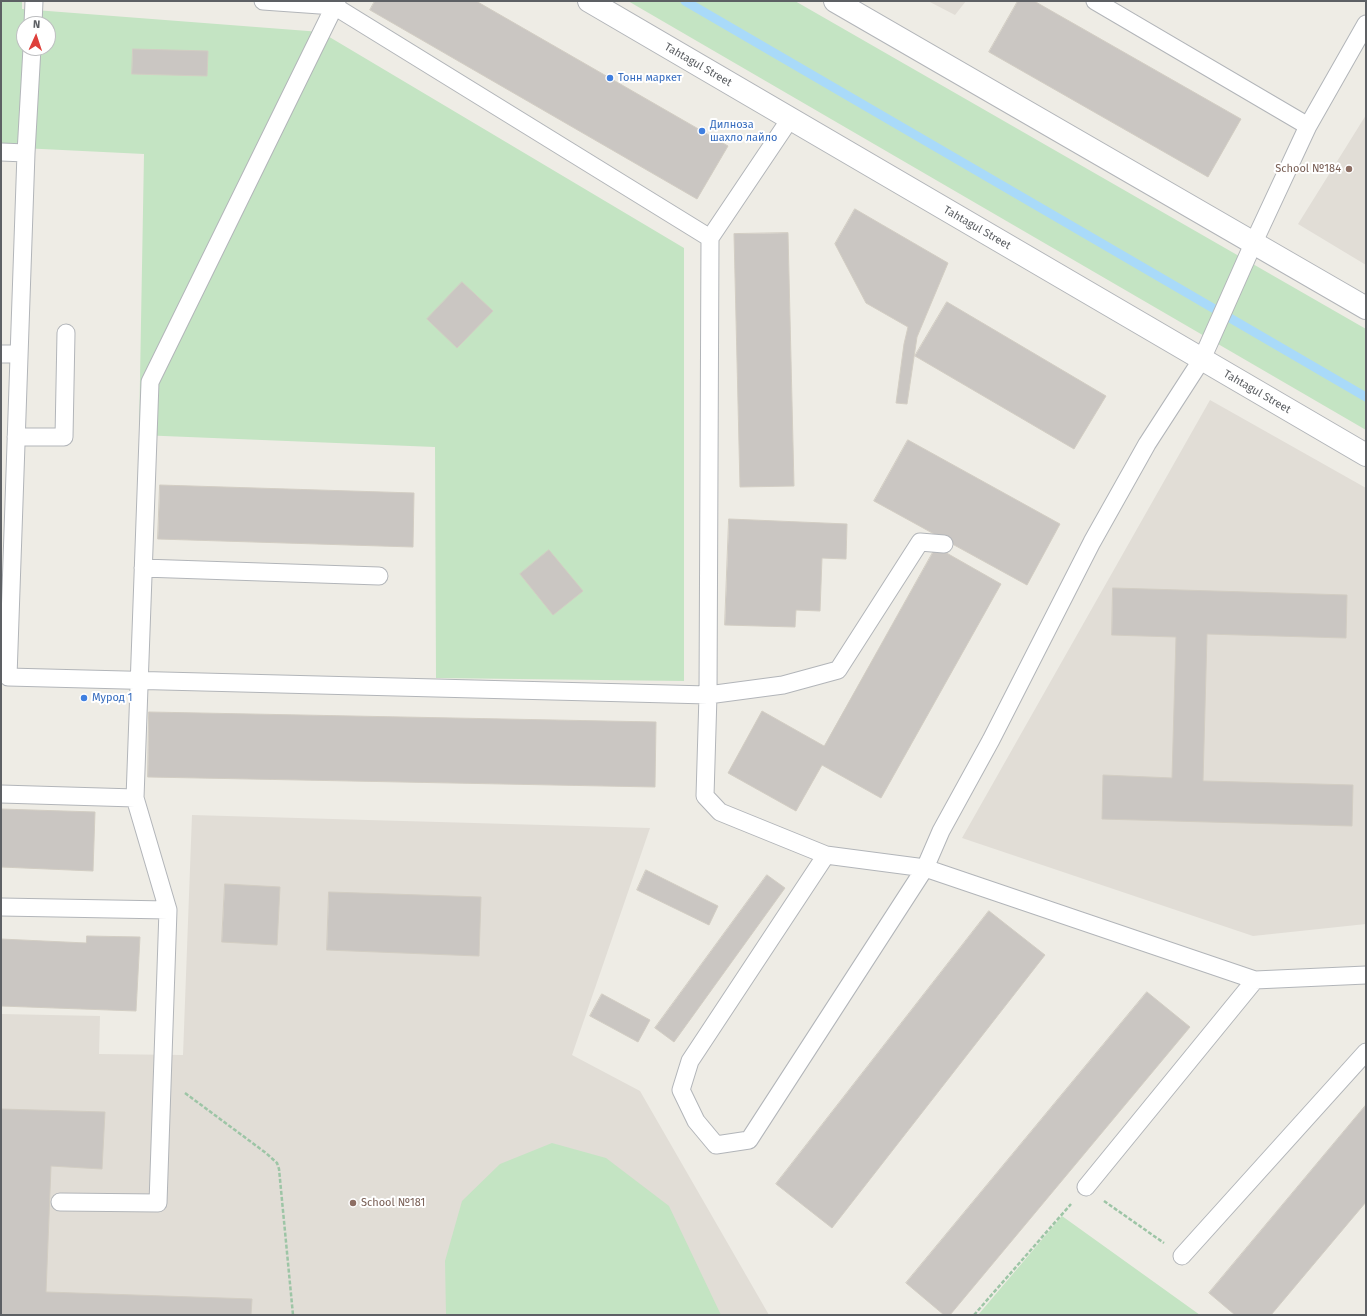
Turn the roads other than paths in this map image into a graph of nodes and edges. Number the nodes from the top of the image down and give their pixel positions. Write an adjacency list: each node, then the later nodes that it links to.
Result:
1 (34, 1): 8 (lane)
2 (263, 1): 6 (lane)
3 (589, 1): 11 (street, Tahtagul Street)
4 (835, 1): 16 (street)
5 (1095, 1): 7 (lane)
6 (336, 3): 15 (lane); 26 (lane)
7 (1114, 6): 12 (lane)
8 (33, 16)
9 (1366, 24): 12 (lane)
10 (32, 56): 14 (lane)
11 (790, 119): 15 (lane); 21 (street, Tahtagul Street)
12 (1308, 126): 16 (lane)
13 (1, 152): 14 (lane)
14 (26, 153): 20 (lane)
15 (710, 238): 29 (lane)
16 (1253, 244): 17 (street); 21 (lane)
17 (1366, 308)
18 (66, 333): 22 (lane)
19 (1, 354): 20 (lane)
20 (19, 354): 22 (lane)
21 (1202, 359): 23 (street, Tahtagul Street); 33 (lane)
22 (16, 437): 24 (lane)
23 (1366, 455)
24 (7, 544): 28 (lane)
25 (944, 544): 29 (lane)
26 (143, 568): 27 (lane); 28 (lane)
27 (379, 576)
28 (139, 681): 29 (lane); 31 (lane)
29 (708, 695): 32 (lane)
30 (1, 794): 31 (lane)
31 (135, 798): 35 (lane)
32 (826, 855): 33 (lane); 33 (lane)
33 (925, 868): 37 (lane)
34 (1, 907): 35 (lane)
35 (168, 910): 40 (lane)
36 (1366, 975): 37 (lane)
37 (1255, 980): 39 (lane)
38 (1366, 1052): 41 (lane)
39 (1086, 1187)
40 (60, 1202)
41 (1182, 1256)

